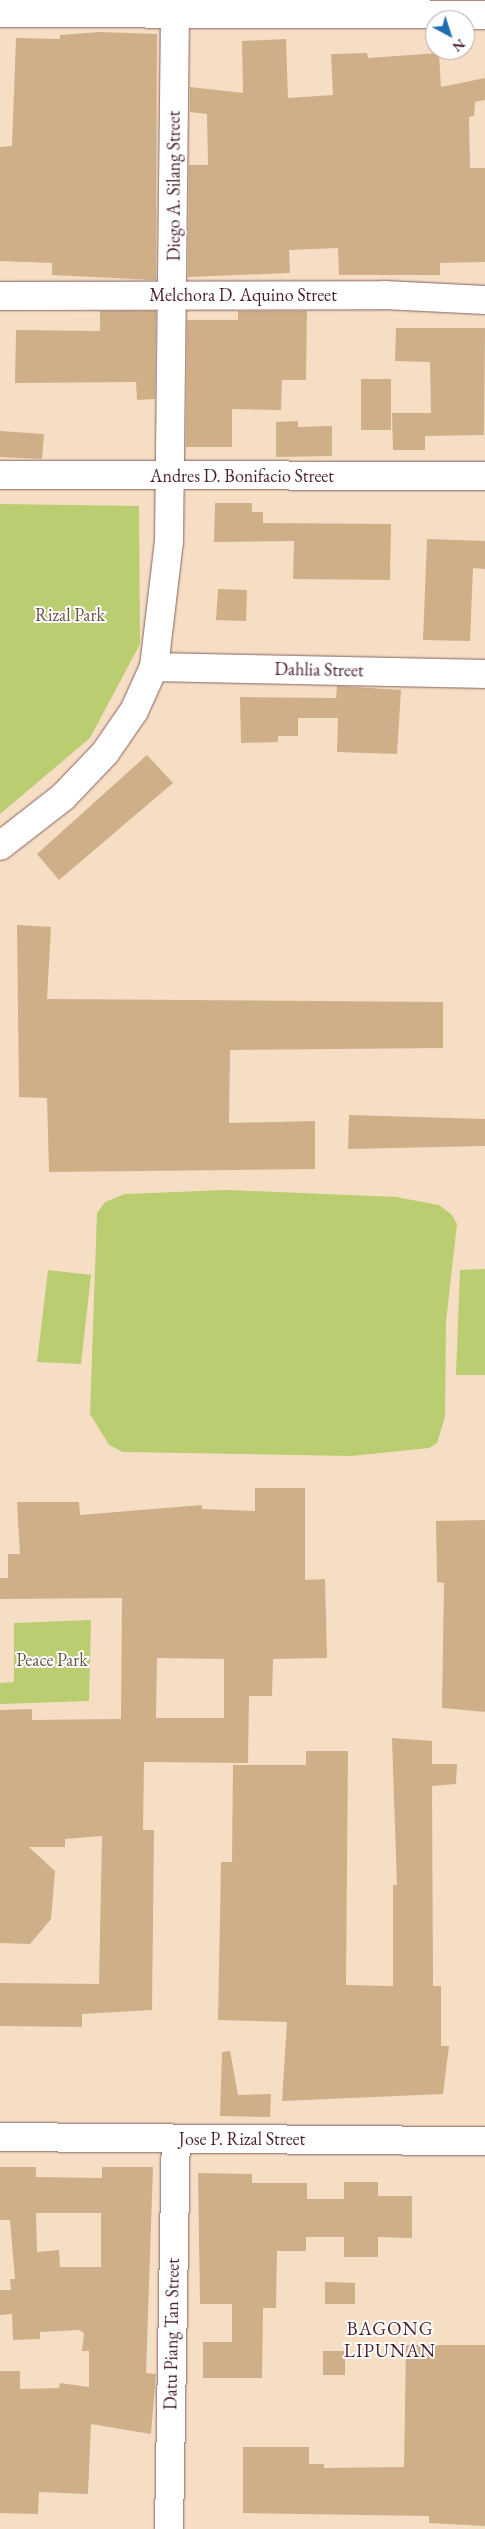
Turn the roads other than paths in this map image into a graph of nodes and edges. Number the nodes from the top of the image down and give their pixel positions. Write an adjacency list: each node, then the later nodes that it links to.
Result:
1 (0, 13): 2 (street)
2 (175, 14): 3 (street); 4 (street, Diego A. Silang Street)
3 (485, 15)
4 (174, 294): 5 (street, Melchora D. Aquino Street); 6 (street, Melchora D. Aquino Street); 9 (street, Diego A. Silang Street)
5 (0, 296)
6 (485, 300)
7 (0, 475): 9 (street, Andres D. Bonifacio Street)
8 (485, 476): 9 (street, Andres D. Bonifacio Street)
9 (170, 477): 10 (street, Diego A. Silang Street)
10 (154, 667): 11 (street, Dahlia Street); 12 (street, Diego A. Silang Street)
11 (485, 674)
12 (0, 846)
13 (0, 2137): 14 (street, Jose P. Rizal Street)
14 (176, 2139): 15 (street, Jose P. Rizal Street); 16 (street, Datu Piang Tan Street)
15 (485, 2141)
16 (169, 2529)

